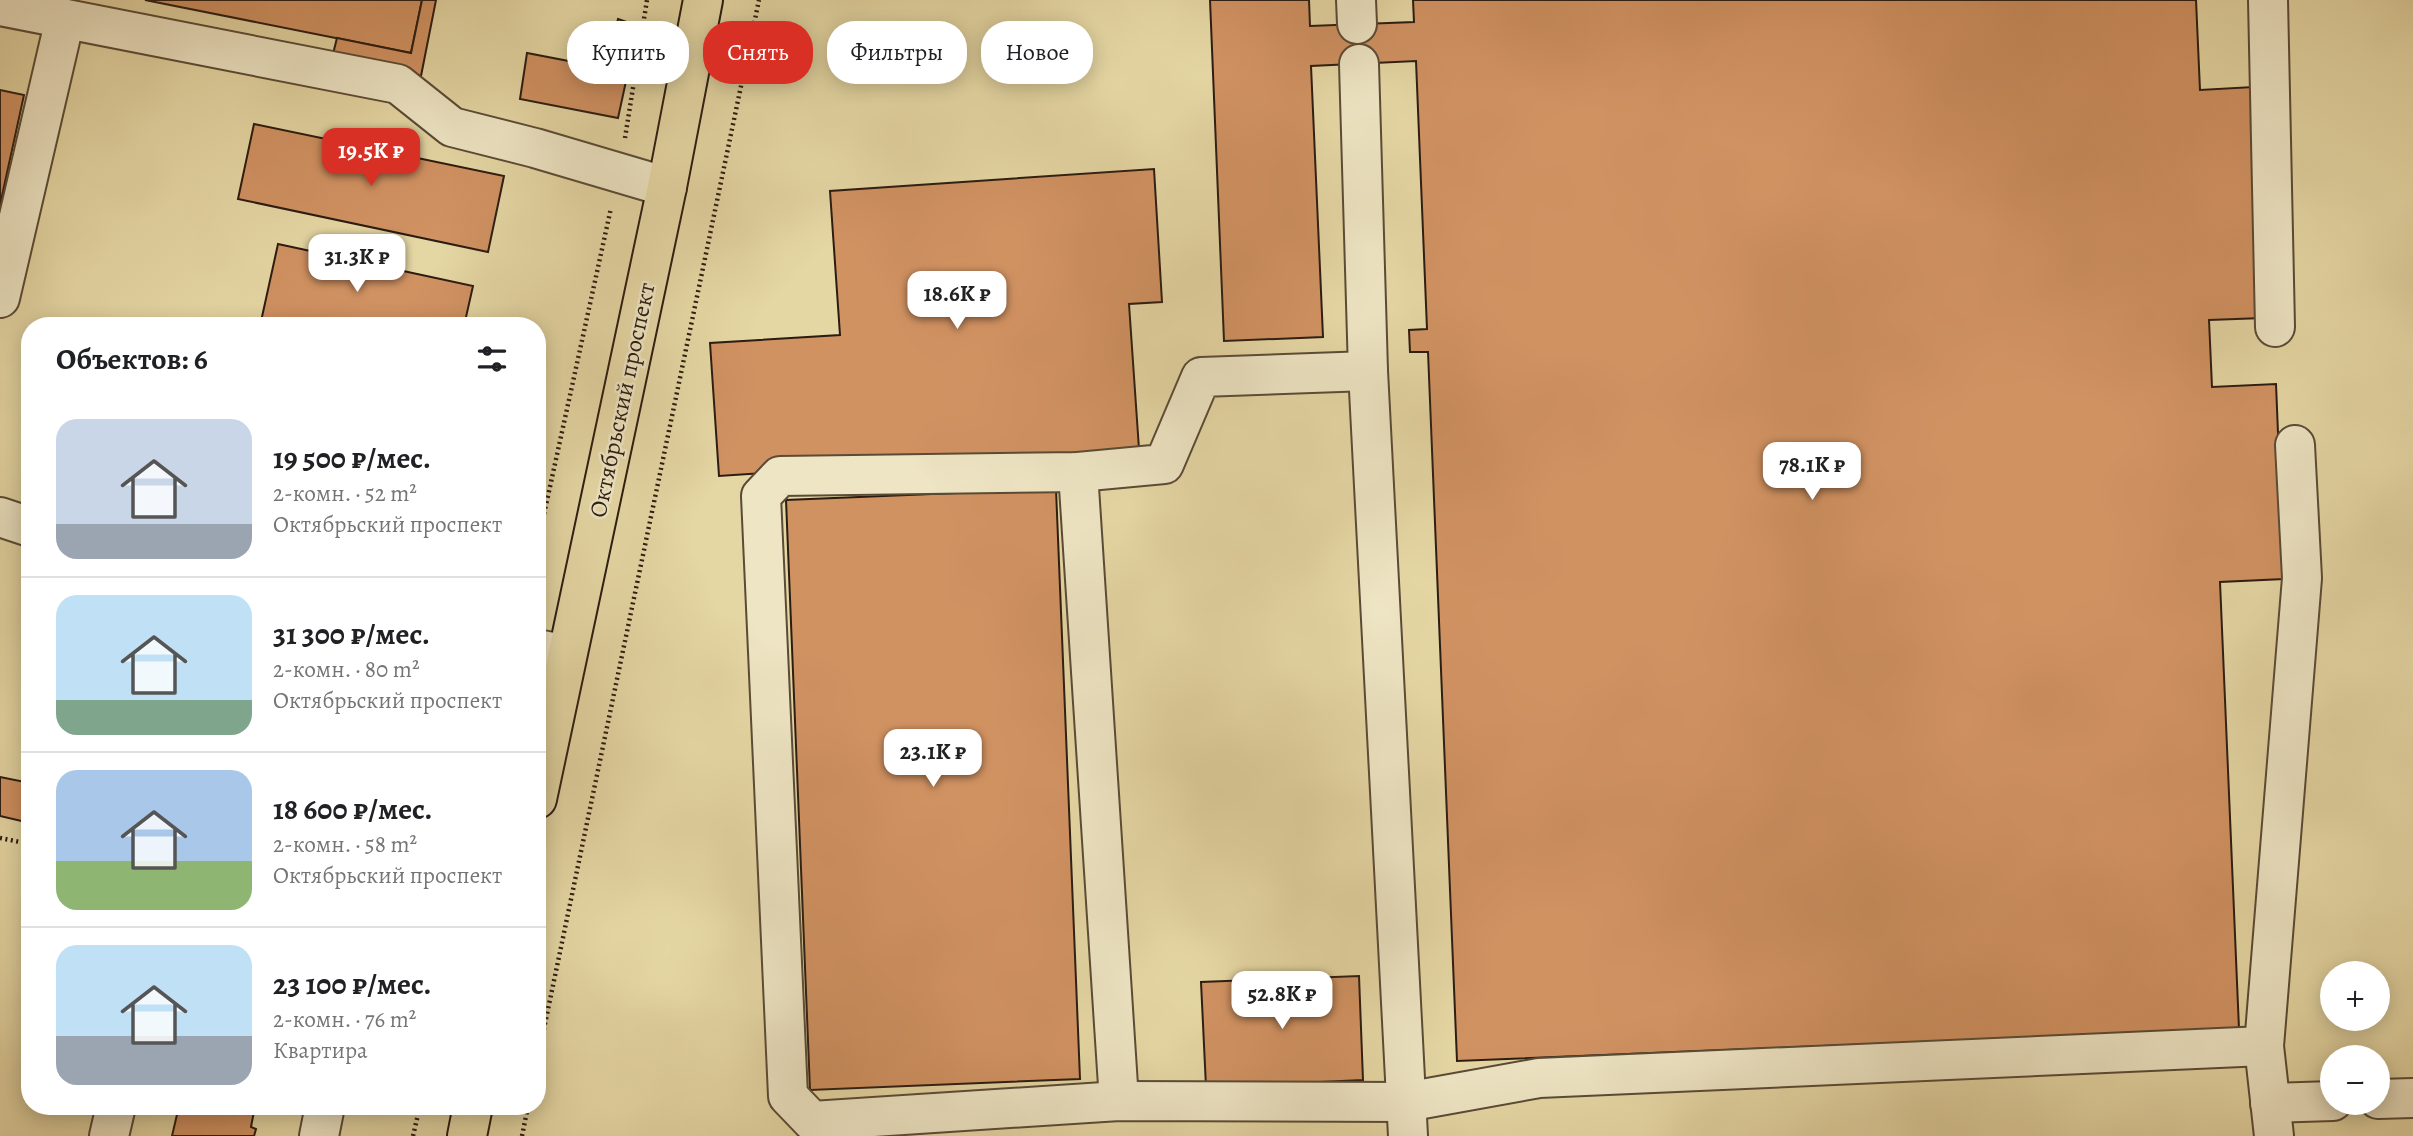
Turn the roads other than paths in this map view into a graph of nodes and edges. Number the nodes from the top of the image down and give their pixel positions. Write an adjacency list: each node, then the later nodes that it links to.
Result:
1 (703, 0): 6 (main road, Октябрьский проспект)
2 (2268, 0): 8 (lane)
3 (0, 6): 4 (lane)
4 (65, 19): 6 (lane); 7 (lane)
5 (1359, 64): 9 (lane)
6 (667, 187): 14 (main road, Октябрьский проспект)
7 (0, 298)
8 (2275, 327)
9 (1368, 371): 11 (lane); 24 (lane)
10 (2294, 445): 16 (lane)
11 (1078, 472): 19 (lane); 19 (lane)
12 (0, 517): 13 (lane)
13 (21, 524)
14 (552, 652): 15 (main road, Октябрьский проспект)
15 (546, 711)
16 (2264, 1045): 24 (lane); 25 (lane)
17 (2413, 1098): 18 (lane)
18 (2390, 1099)
19 (1119, 1101): 24 (lane)
20 (2320, 1105): 25 (lane)
21 (114, 1115): 26 (lane)
22 (323, 1115): 27 (lane)
23 (471, 1115): 28 (main road)
24 (1407, 1119)
25 (2272, 1119)
26 (109, 1136)
27 (319, 1136)
28 (467, 1136)

